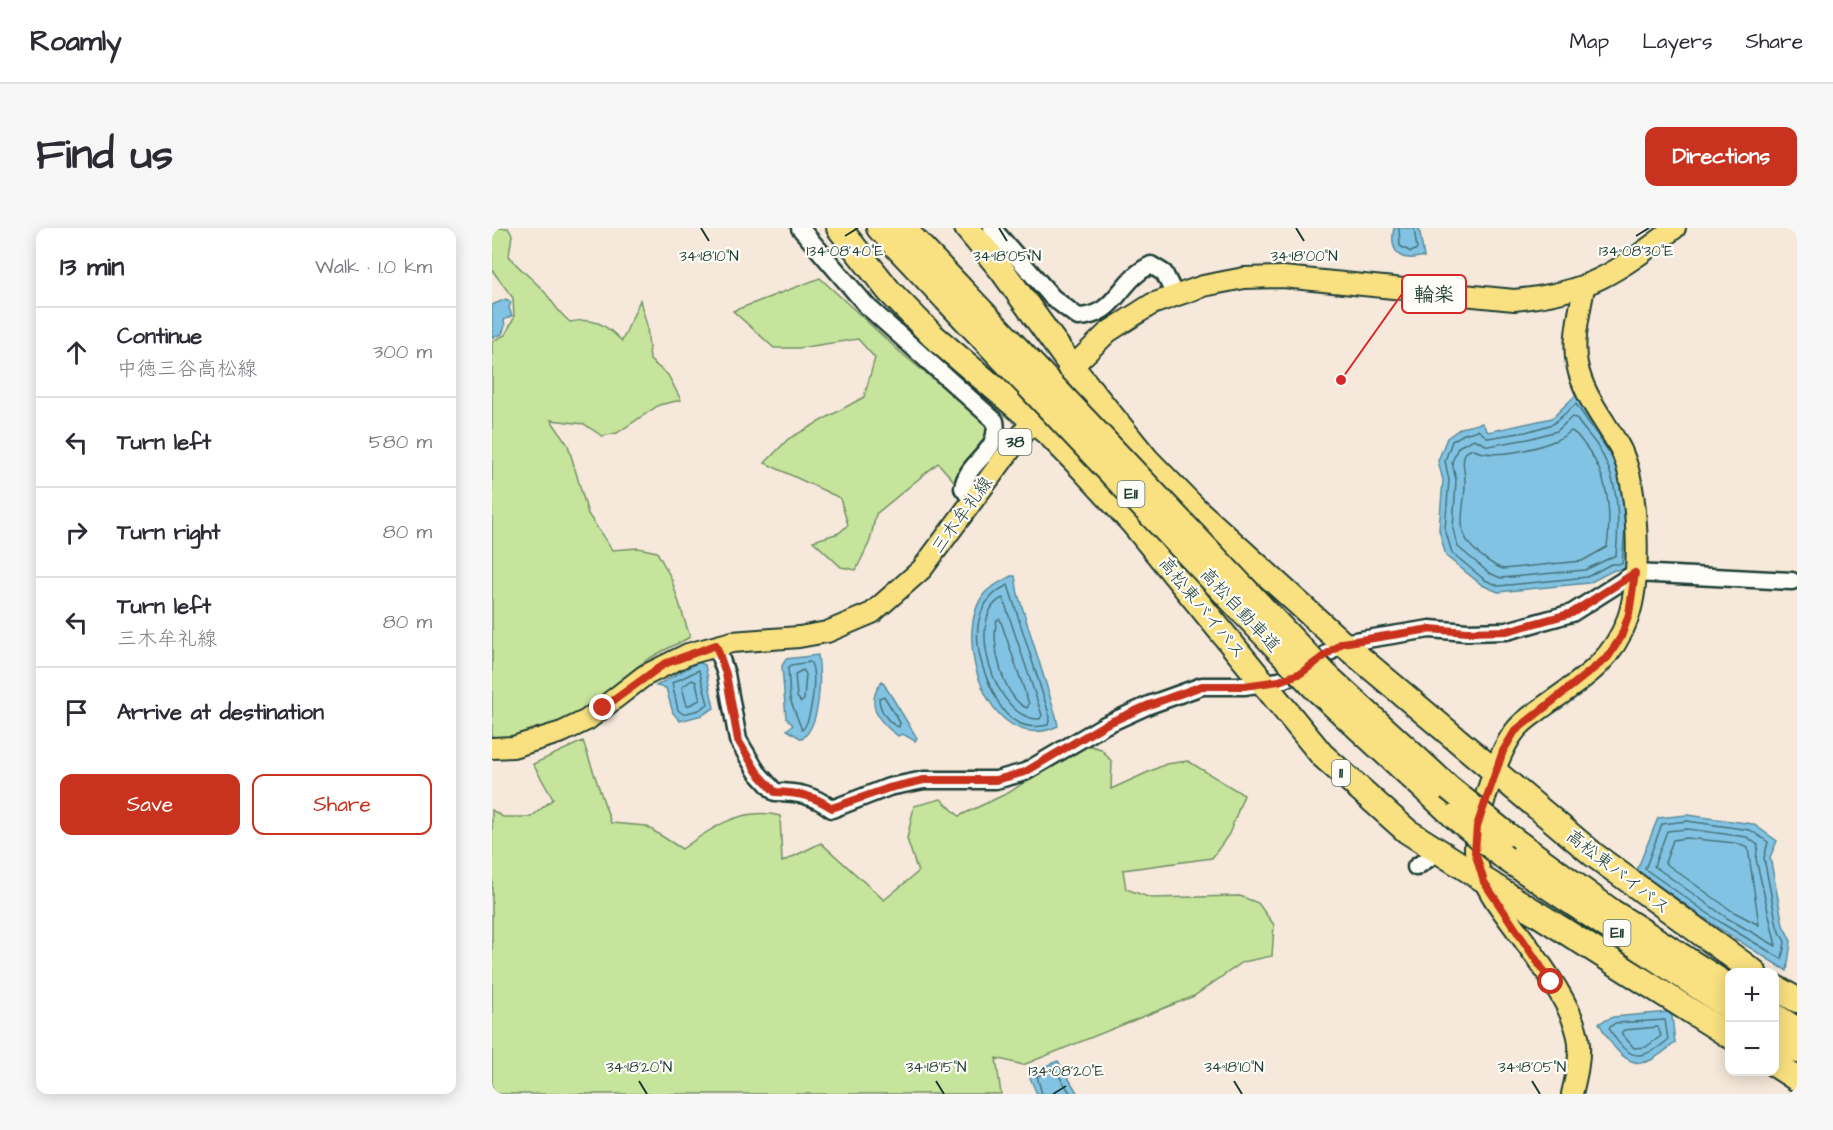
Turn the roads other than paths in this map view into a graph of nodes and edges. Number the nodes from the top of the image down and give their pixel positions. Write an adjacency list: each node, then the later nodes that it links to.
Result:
1 (800, 228): 13 (street)
2 (839, 228): 12 (highway, 高松東バイパス)
3 (879, 228): 9 (highway, 高松自動車道 / E11)
4 (903, 228): 9 (highway, 高松自動車道 / E11)
5 (967, 228): 11 (highway, 高松東バイパス)
6 (992, 228): 10 (street)
7 (1671, 229): 8 (main road, 三木牟礼線 / 38)
8 (1584, 287): 10 (main road, 三木牟礼線 / 38); 14 (main road)
9 (953, 293): 18 (highway, 高松自動車道 / E11, bridge)
10 (1174, 295): 11 (main road, 三木牟礼線 / 38)
11 (1072, 368): 12 (main road, 三木牟礼線 / 38); 16 (highway, 高松東バイパス)
12 (1032, 419): 13 (main road, 三木牟礼線 / 38); 19 (highway, 高松東バイパス / 11)
13 (973, 501): 17 (main road, 三木牟礼線 / 38)
14 (1635, 573): 15 (street); 16 (street); 21 (main road)
15 (1792, 581)
16 (1342, 643): 19 (street); 21 (highway, 高松東バイパス)
17 (716, 645): 19 (street); 20 (main road, 三木牟礼線 / 38)
18 (1321, 682): 22 (highway, 高松自動車道 / E11, bridge); 22 (highway, 高松自動車道 / E11, bridge)
19 (1262, 683): 23 (highway, 高松東バイパス / 11)
20 (492, 748)
21 (1495, 772): 25 (main road); 26 (highway, 高松東バイパス)
22 (1506, 846): 27 (highway, 高松自動車道 / E11); 30 (highway, 高松自動車道 / E11)
23 (1438, 852): 24 (street); 25 (highway, 高松東バイパス / 11)
24 (1416, 867)
25 (1484, 882): 33 (highway, 高松東バイパス / 11); 38 (main road)
26 (1749, 968)
27 (1725, 984)
28 (1779, 990): 29 (highway)
29 (1797, 1000)
30 (1725, 1004)
31 (1779, 1018): 32 (highway)
32 (1797, 1030)
33 (1725, 1033)
34 (1779, 1040): 35 (highway)
35 (1797, 1051)
36 (1779, 1067): 37 (highway)
37 (1797, 1079)
38 (1572, 1094)

